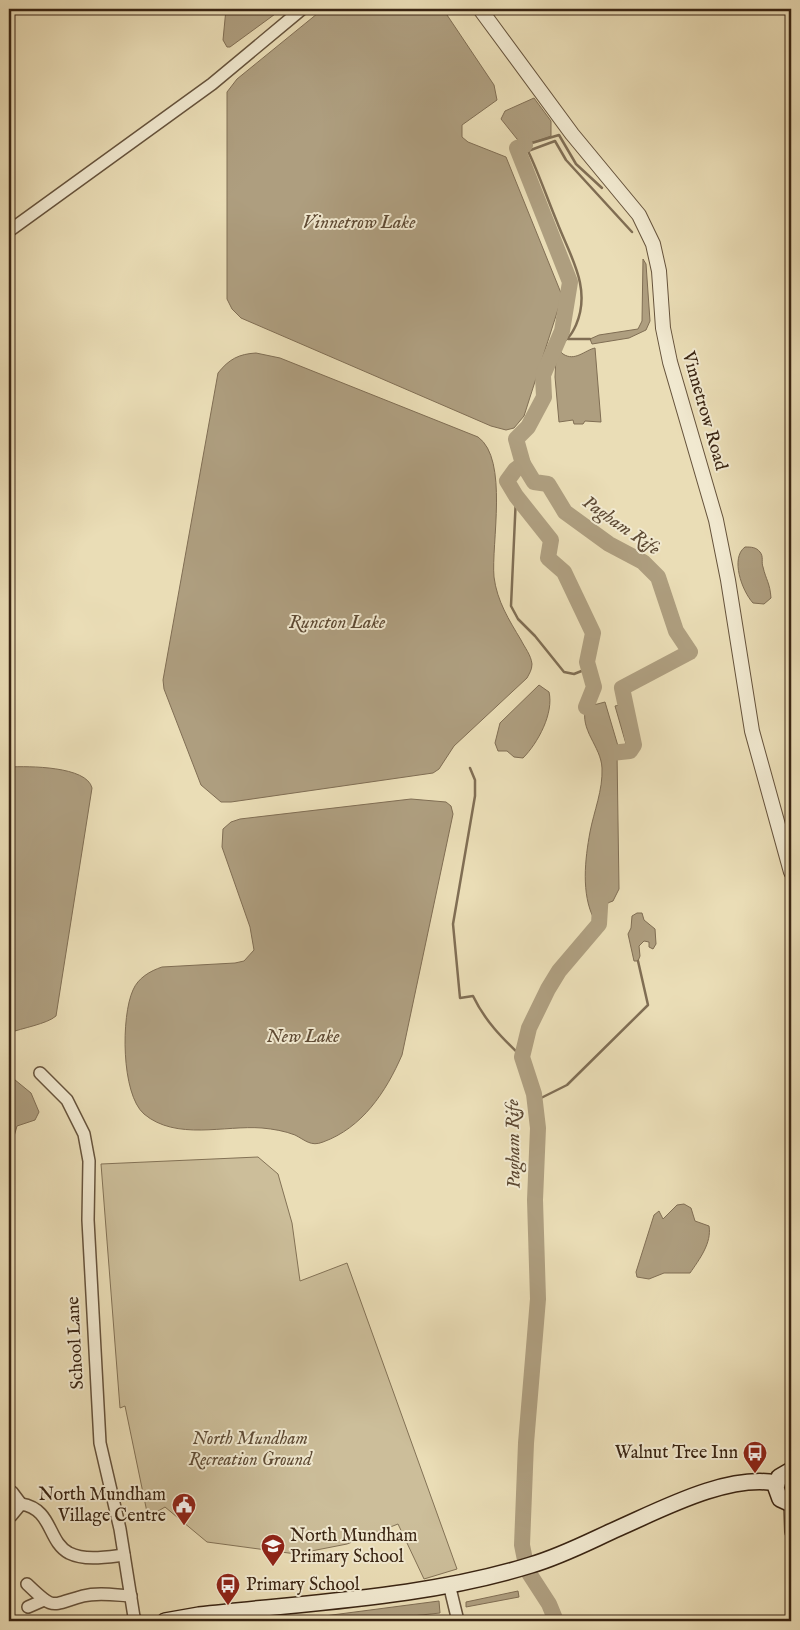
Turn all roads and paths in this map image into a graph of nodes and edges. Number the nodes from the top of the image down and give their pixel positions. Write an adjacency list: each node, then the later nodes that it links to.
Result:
1 (302, 9): 3 (street)
2 (480, 9): 4 (street, Vinnetrow Road)
3 (9, 231)
4 (791, 872)
5 (40, 1073): 13 (street, School Lane)
6 (791, 1470): 7 (main road)
7 (776, 1483): 10 (main road); 15 (main road)
8 (12, 1492): 9 (street)
9 (21, 1504): 11 (street); 13 (street)
10 (790, 1504): 12 (street)
11 (10, 1516)
12 (791, 1532)
13 (124, 1555): 16 (street, School Lane)
14 (27, 1584): 17 (street)
15 (449, 1584): 20 (main road); 21 (street)
16 (131, 1596): 17 (street); 19 (street, School Lane)
17 (44, 1600): 18 (street)
18 (28, 1608)
19 (137, 1621)
20 (165, 1621)
21 (458, 1621)

